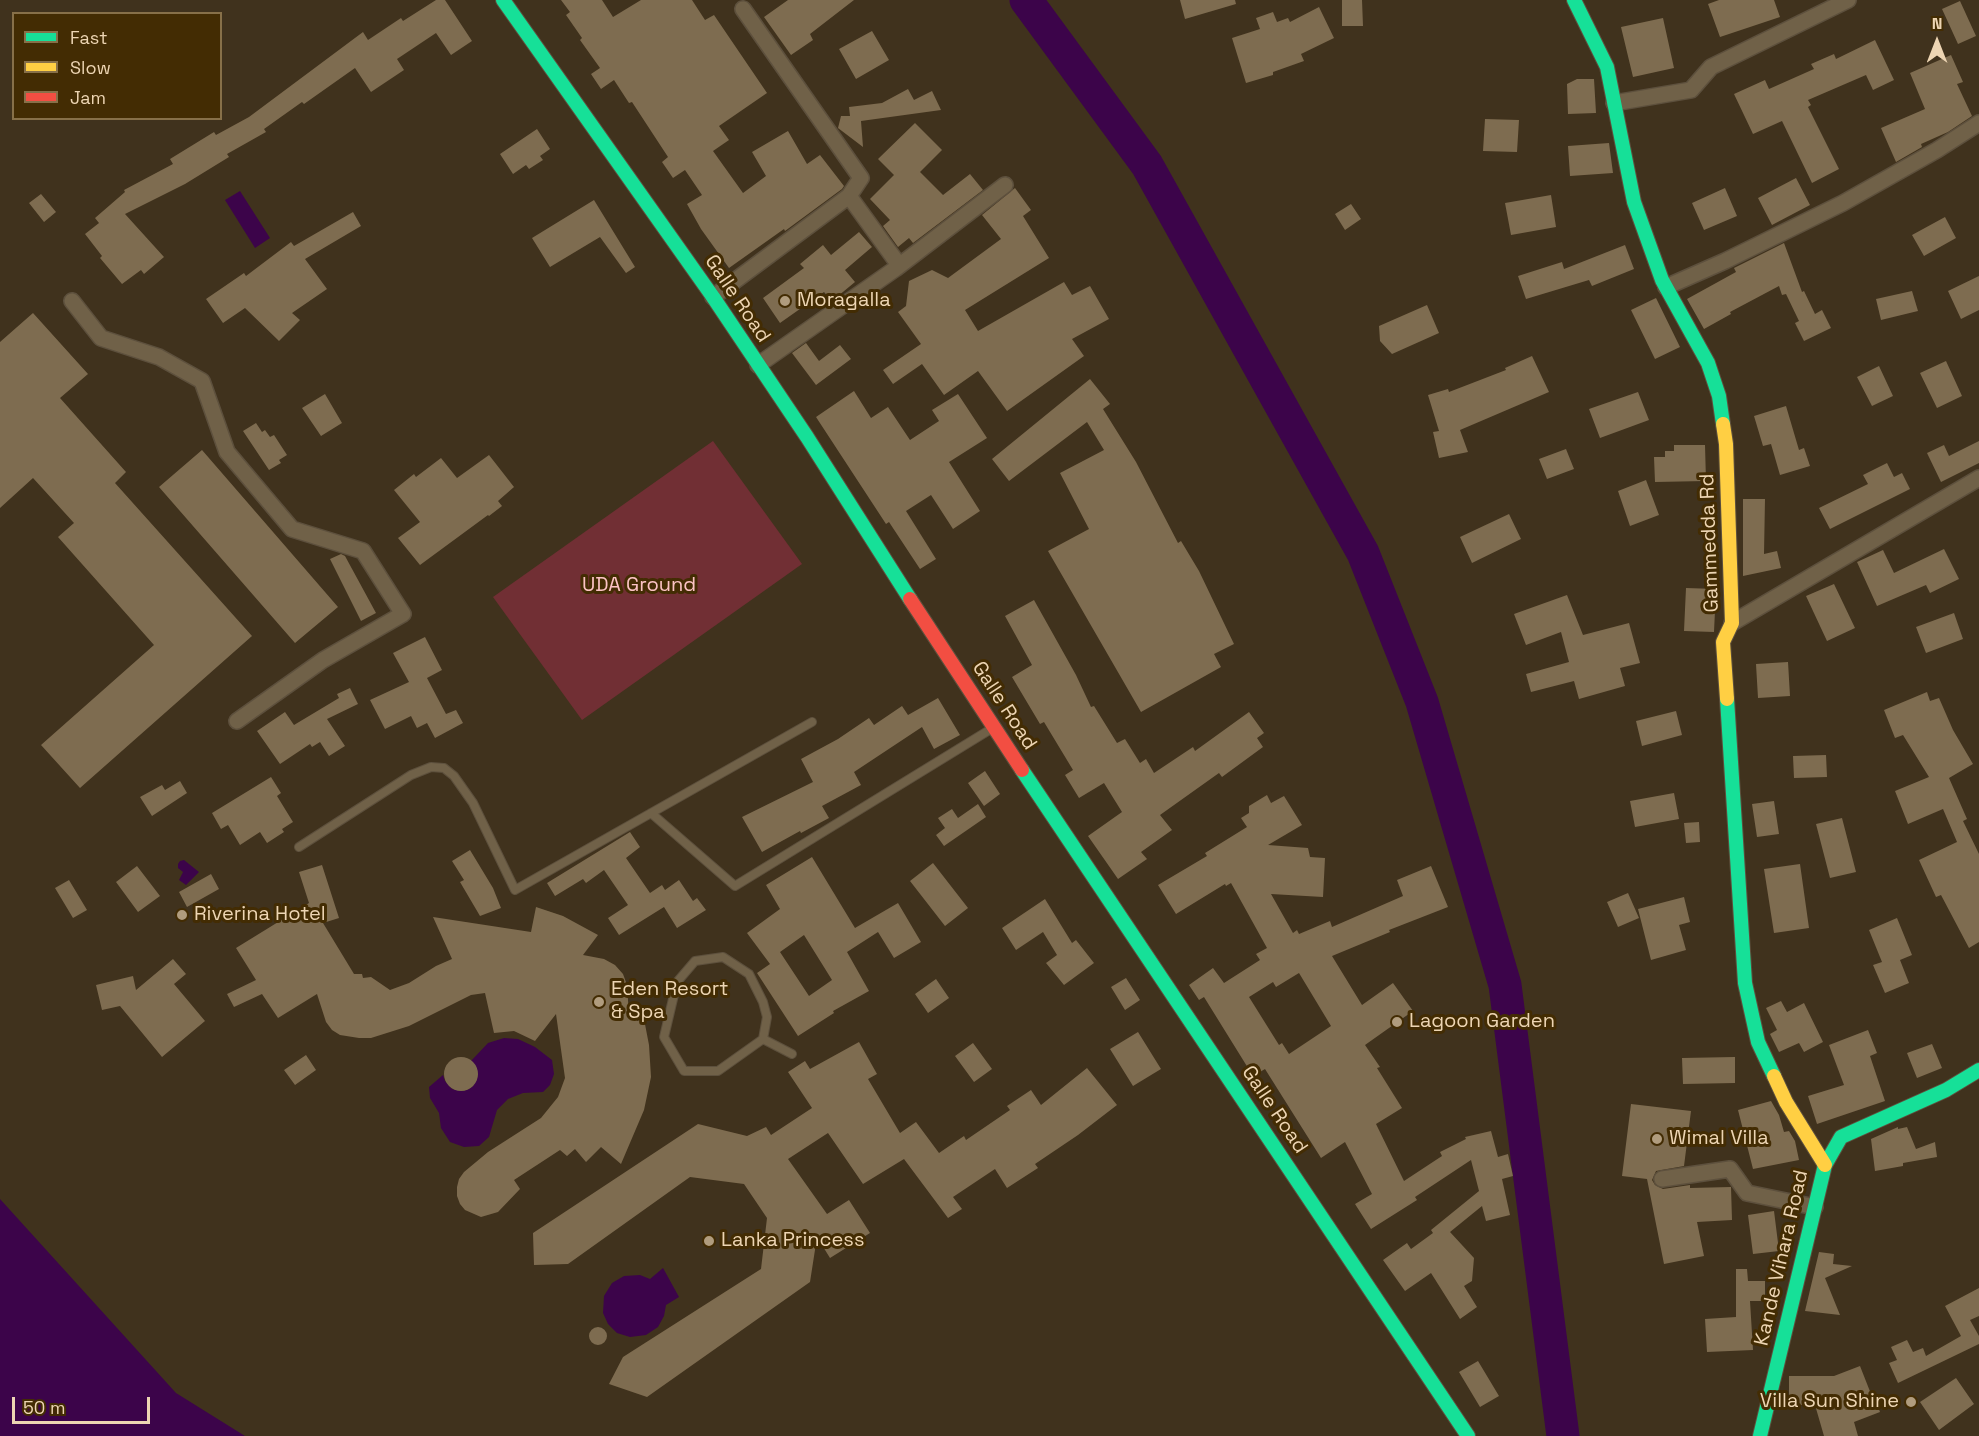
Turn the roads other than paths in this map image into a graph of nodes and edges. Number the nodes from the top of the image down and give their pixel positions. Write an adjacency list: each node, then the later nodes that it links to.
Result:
1 (503, 0): 11 (main road, Galle Road)
2 (1574, 0): 5 (main road, Gammedda Rd)
3 (1848, 0): 5 (street)
4 (743, 9): 8 (street)
5 (1614, 103): 10 (main road, Gammedda Rd)
6 (1979, 123): 10 (street)
7 (1005, 185): 9 (street)
8 (849, 196): 9 (street); 11 (street)
9 (899, 265): 13 (street)
10 (1666, 286): 15 (main road, Gammedda Rd)
11 (713, 297): 13 (main road, Galle Road)
12 (72, 302): 16 (street)
13 (758, 365): 18 (main road, Galle Road)
14 (1979, 478): 15 (street)
15 (1732, 623): 24 (main road, Gammedda Rd)
16 (237, 721)
17 (812, 722): 19 (lane)
18 (995, 726): 19 (lane); 27 (main road, Galle Road)
19 (651, 813): 20 (lane)
20 (299, 847)
21 (763, 1039): 21 (lane); 22 (lane)
22 (792, 1054)
23 (1979, 1070): 24 (main road, Kande Vihara Road)
24 (1825, 1165): 26 (main road, Kande Vihara Road)
25 (1662, 1179): 26 (street)
26 (1815, 1207): 28 (main road, Kande Vihara Road)
27 (1468, 1436)
28 (1760, 1436)

